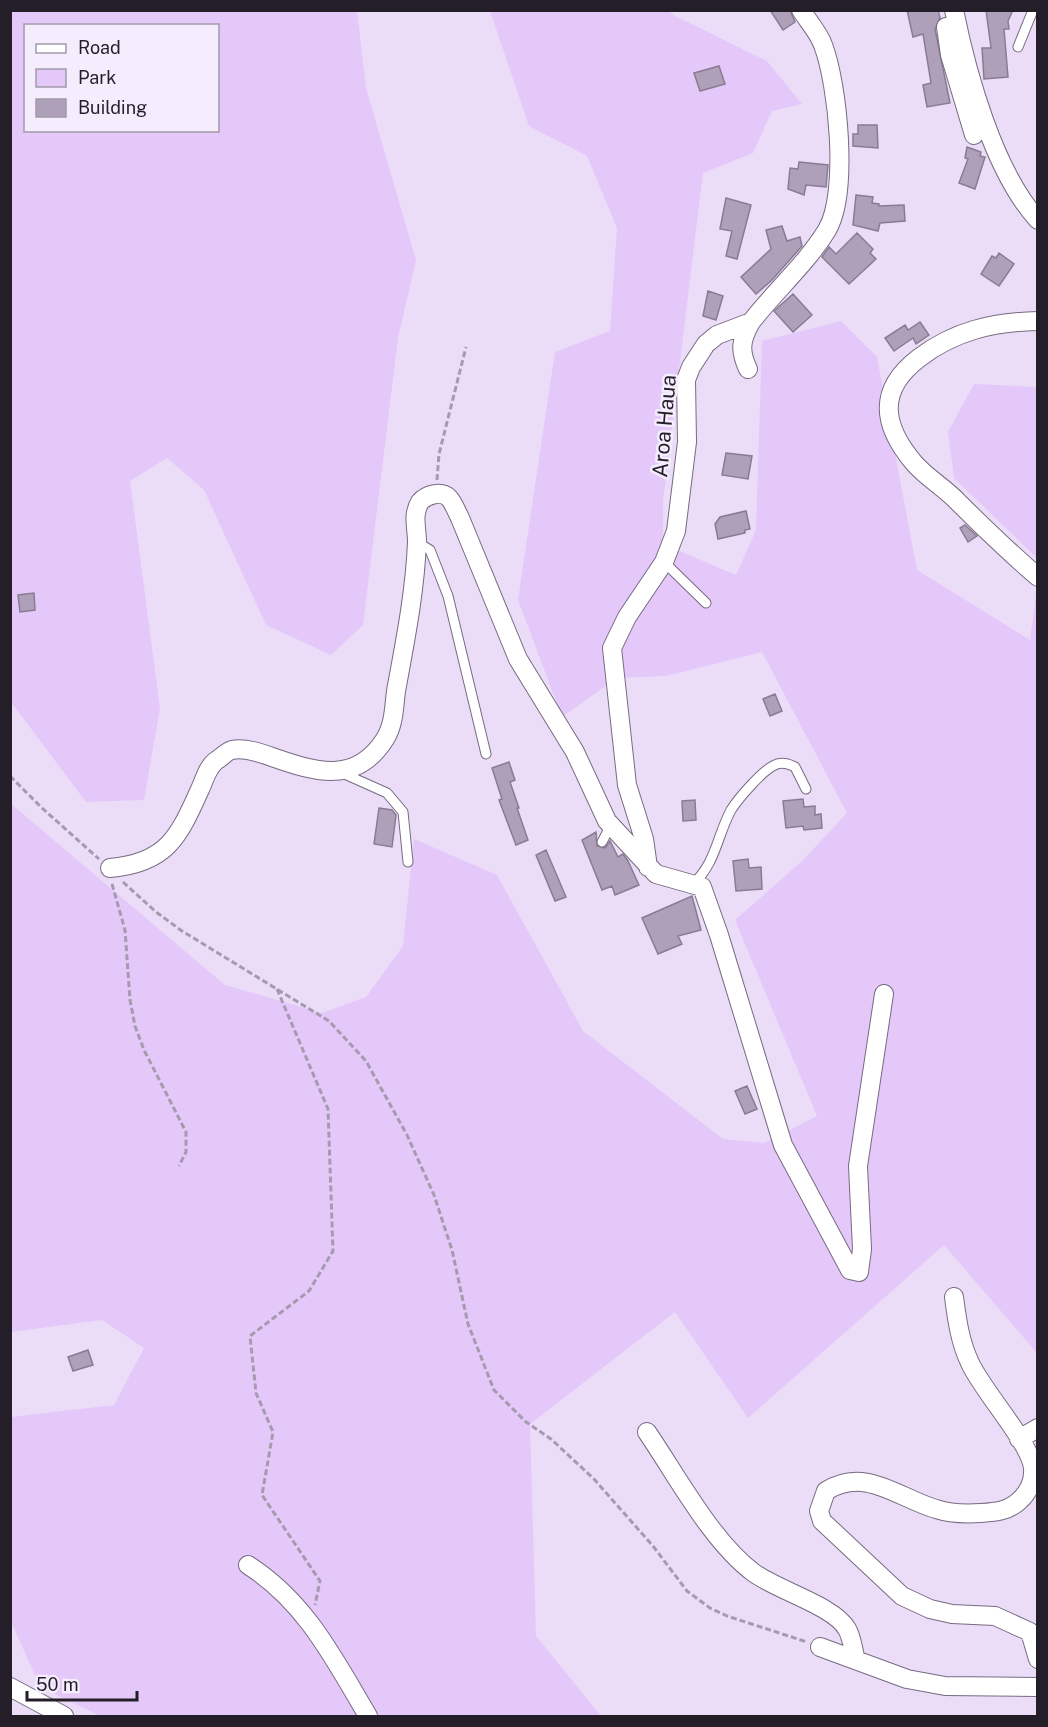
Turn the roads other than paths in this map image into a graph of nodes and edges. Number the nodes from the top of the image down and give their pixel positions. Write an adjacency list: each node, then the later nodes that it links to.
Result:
1 (801, 10): 5 (street)
2 (945, 10): 8 (street)
3 (954, 10): 9 (street)
4 (1034, 10): 6 (lane)
5 (823, 43): 7 (street); 11 (street)
6 (1018, 47)
7 (842, 56)
8 (974, 135)
9 (1038, 220)
10 (1038, 321): 15 (street)
11 (751, 322): 12 (street); 14 (street, Aroa Haua)
12 (748, 369)
13 (417, 542): 17 (lane); 18 (street); 20 (street)
14 (664, 562): 16 (lane); 24 (street, Aroa Haua)
15 (1038, 577)
16 (706, 603)
17 (486, 754)
18 (339, 772): 22 (lane); 23 (street)
19 (806, 789): 25 (lane)
20 (611, 825): 21 (lane); 24 (street)
21 (602, 842)
22 (408, 862)
23 (108, 866)
24 (648, 867): 25 (street)
25 (693, 884): 26 (street)
26 (884, 994)
27 (954, 1297): 30 (street)
28 (1038, 1428): 30 (street)
29 (647, 1432): 34 (street)
30 (1019, 1439): 33 (street)
31 (248, 1565): 38 (street)
32 (820, 1647): 34 (street)
33 (1038, 1659)
34 (856, 1660): 36 (street)
35 (10, 1687): 37 (street)
36 (1038, 1687)
37 (64, 1716)
38 (368, 1716)

